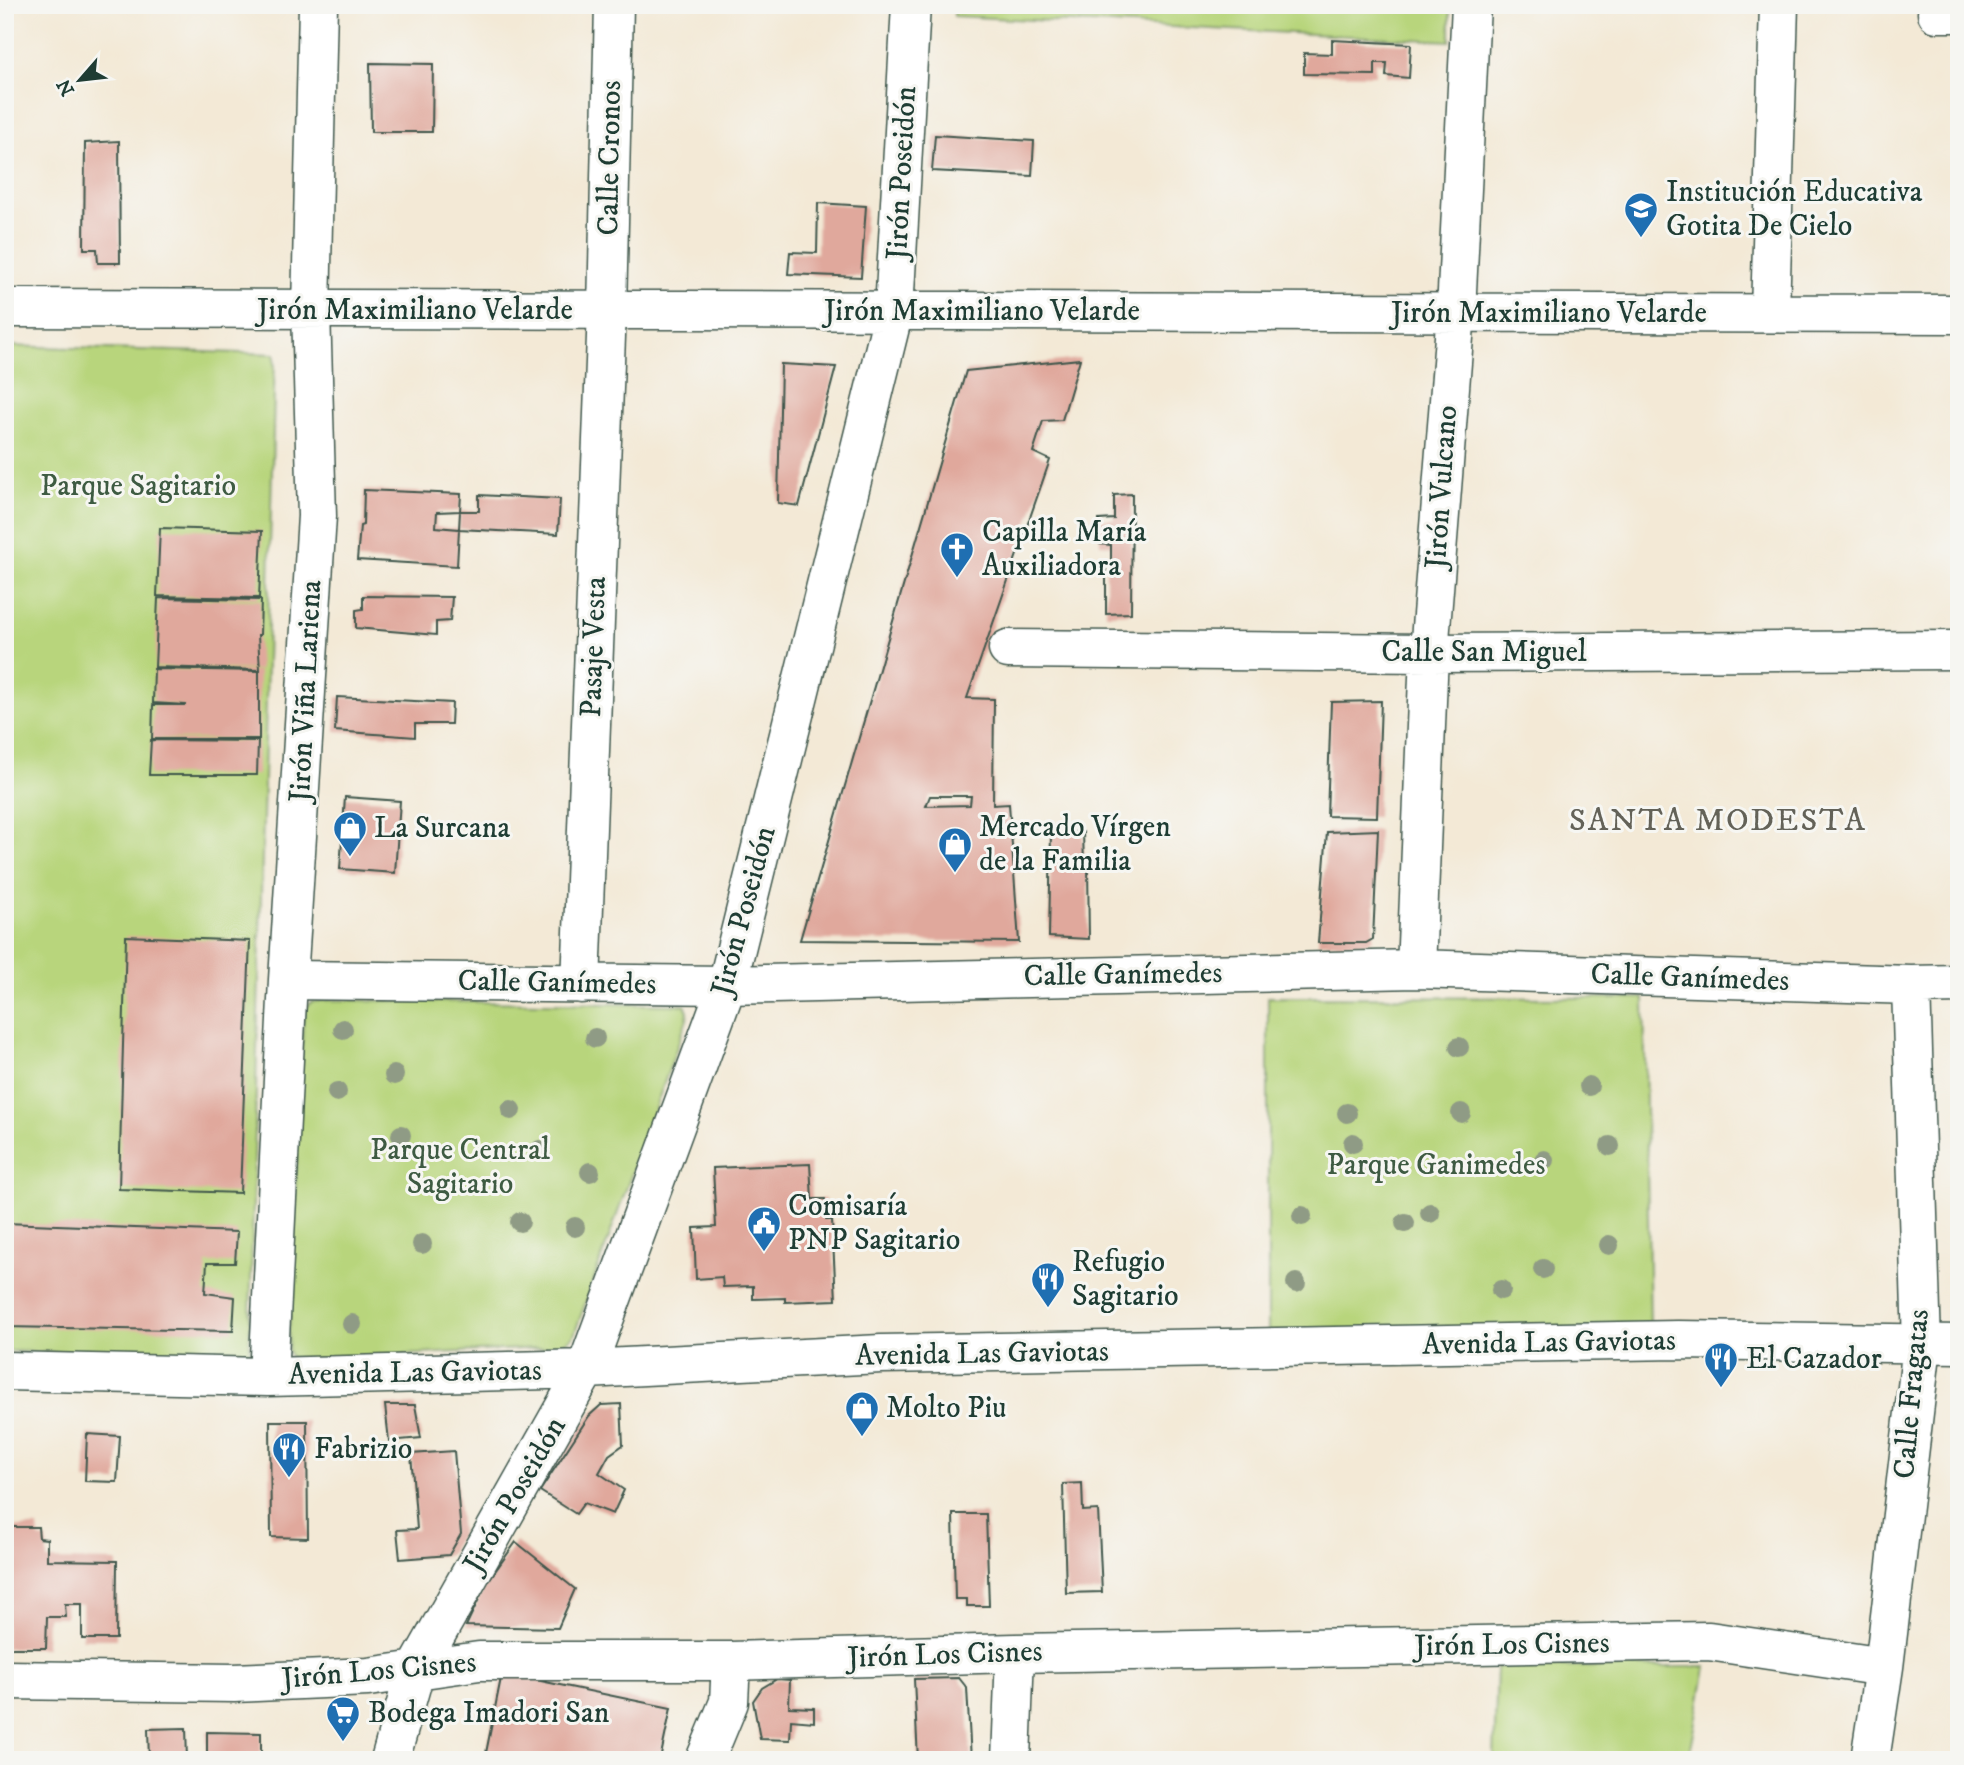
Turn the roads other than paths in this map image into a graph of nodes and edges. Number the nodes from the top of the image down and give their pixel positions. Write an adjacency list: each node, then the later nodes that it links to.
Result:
1 (318, 5): 7 (street, Jirón Viña Lariena)
2 (614, 5): 8 (street, Calle Cronos)
3 (911, 5): 9 (street, Jirón Poseidón)
4 (1471, 5): 10 (street, Jirón Vulcano)
5 (1779, 5): 11 (street)
6 (5, 308): 7 (street, Jirón Maximiliano Velarde)
7 (311, 310): 8 (street, Jirón Maximiliano Velarde); 17 (street, Jirón Viña Lariena)
8 (607, 310): 9 (street, Jirón Maximiliano Velarde); 18 (street, Pasaje Vesta)
9 (894, 311): 10 (street, Jirón Maximiliano Velarde); 20 (street, Jirón Poseidón)
10 (1456, 313): 11 (street, Jirón Maximiliano Velarde); 15 (street, Jirón Vulcano)
11 (1770, 313): 12 (street, Jirón Maximiliano Velarde)
12 (1959, 314)
13 (1008, 649): 15 (street, Calle San Miguel)
14 (1959, 650): 15 (street, Calle San Miguel)
15 (1429, 653): 16 (street, Jirón Vulcano)
16 (1416, 970): 20 (street, Calle Ganímedes); 21 (street, Calle Ganímedes)
17 (288, 980): 18 (street, Calle Ganímedes); 26 (street, Jirón Viña Lariena)
18 (581, 984): 20 (street, Calle Ganímedes)
19 (1959, 984): 21 (street, Calle Ganímedes)
20 (727, 985): 24 (street, Jirón Poseidón)
21 (1910, 985): 23 (street, Calle Fragatas)
22 (1959, 1344): 23 (street, Avenida Las Gaviotas)
23 (1922, 1345): 24 (street, Avenida Las Gaviotas); 29 (street, Calle Fragatas)
24 (586, 1369): 26 (street, Avenida Las Gaviotas); 30 (street, Jirón Poseidón)
25 (5, 1371): 26 (street, Avenida Las Gaviotas)
26 (268, 1377)
27 (1015, 1653): 28 (street, Jirón Los Cisnes); 29 (street, Jirón Los Cisnes); 34 (street)
28 (731, 1661): 30 (street, Jirón Los Cisnes); 33 (street)
29 (1884, 1667): 35 (street, Calle Fragatas)
30 (415, 1672): 31 (street, Jirón Los Cisnes); 32 (street, Jirón Poseidón)
31 (5, 1680)
32 (390, 1760)
33 (705, 1760)
34 (1011, 1760)
35 (1870, 1760)

